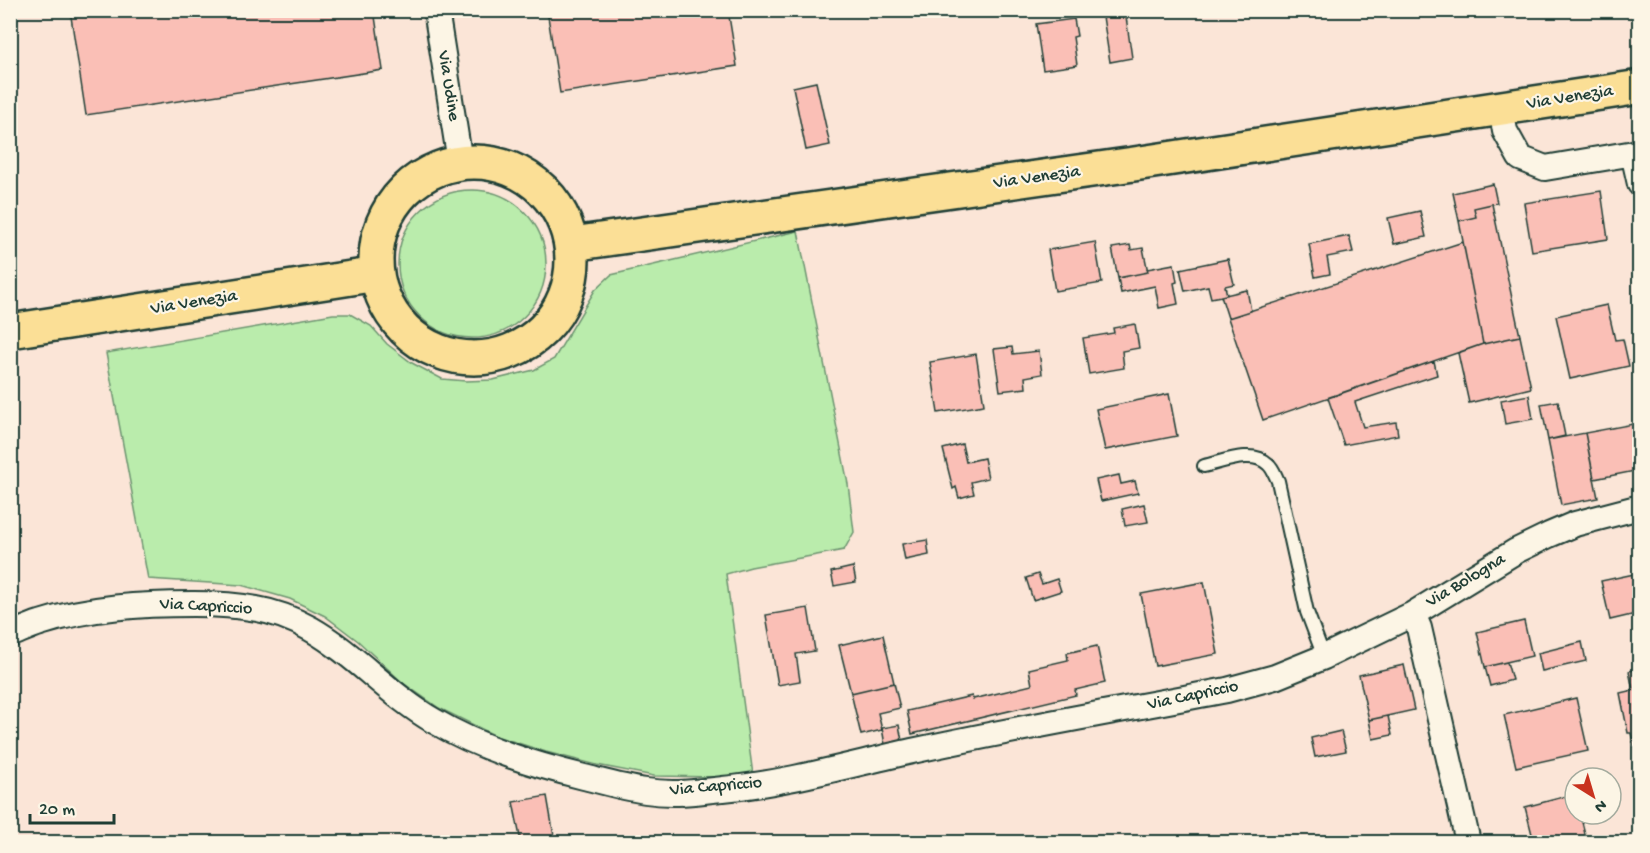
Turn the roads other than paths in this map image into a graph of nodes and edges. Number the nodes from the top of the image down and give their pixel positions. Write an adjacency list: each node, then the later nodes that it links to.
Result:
1 (436, 10): 5 (street, Via Udine)
2 (1640, 87): 3 (main road, Via Venezia)
3 (1501, 109): 4 (street, Via Venezia); 7 (main road, Via Venezia)
4 (1636, 152): 6 (street)
5 (460, 162): 7 (main road); 8 (main road)
6 (1640, 184)
7 (572, 244): 8 (main road)
8 (377, 274): 9 (main road, Via Venezia)
9 (10, 331)
10 (1204, 466): 14 (lane)
11 (1640, 507): 12 (street, Via Bologna)
12 (1413, 614): 14 (street, Via Capriccio); 15 (street, Via Bologna)
13 (10, 635): 14 (street, Via Capriccio)
14 (1324, 657)
15 (1468, 843)

